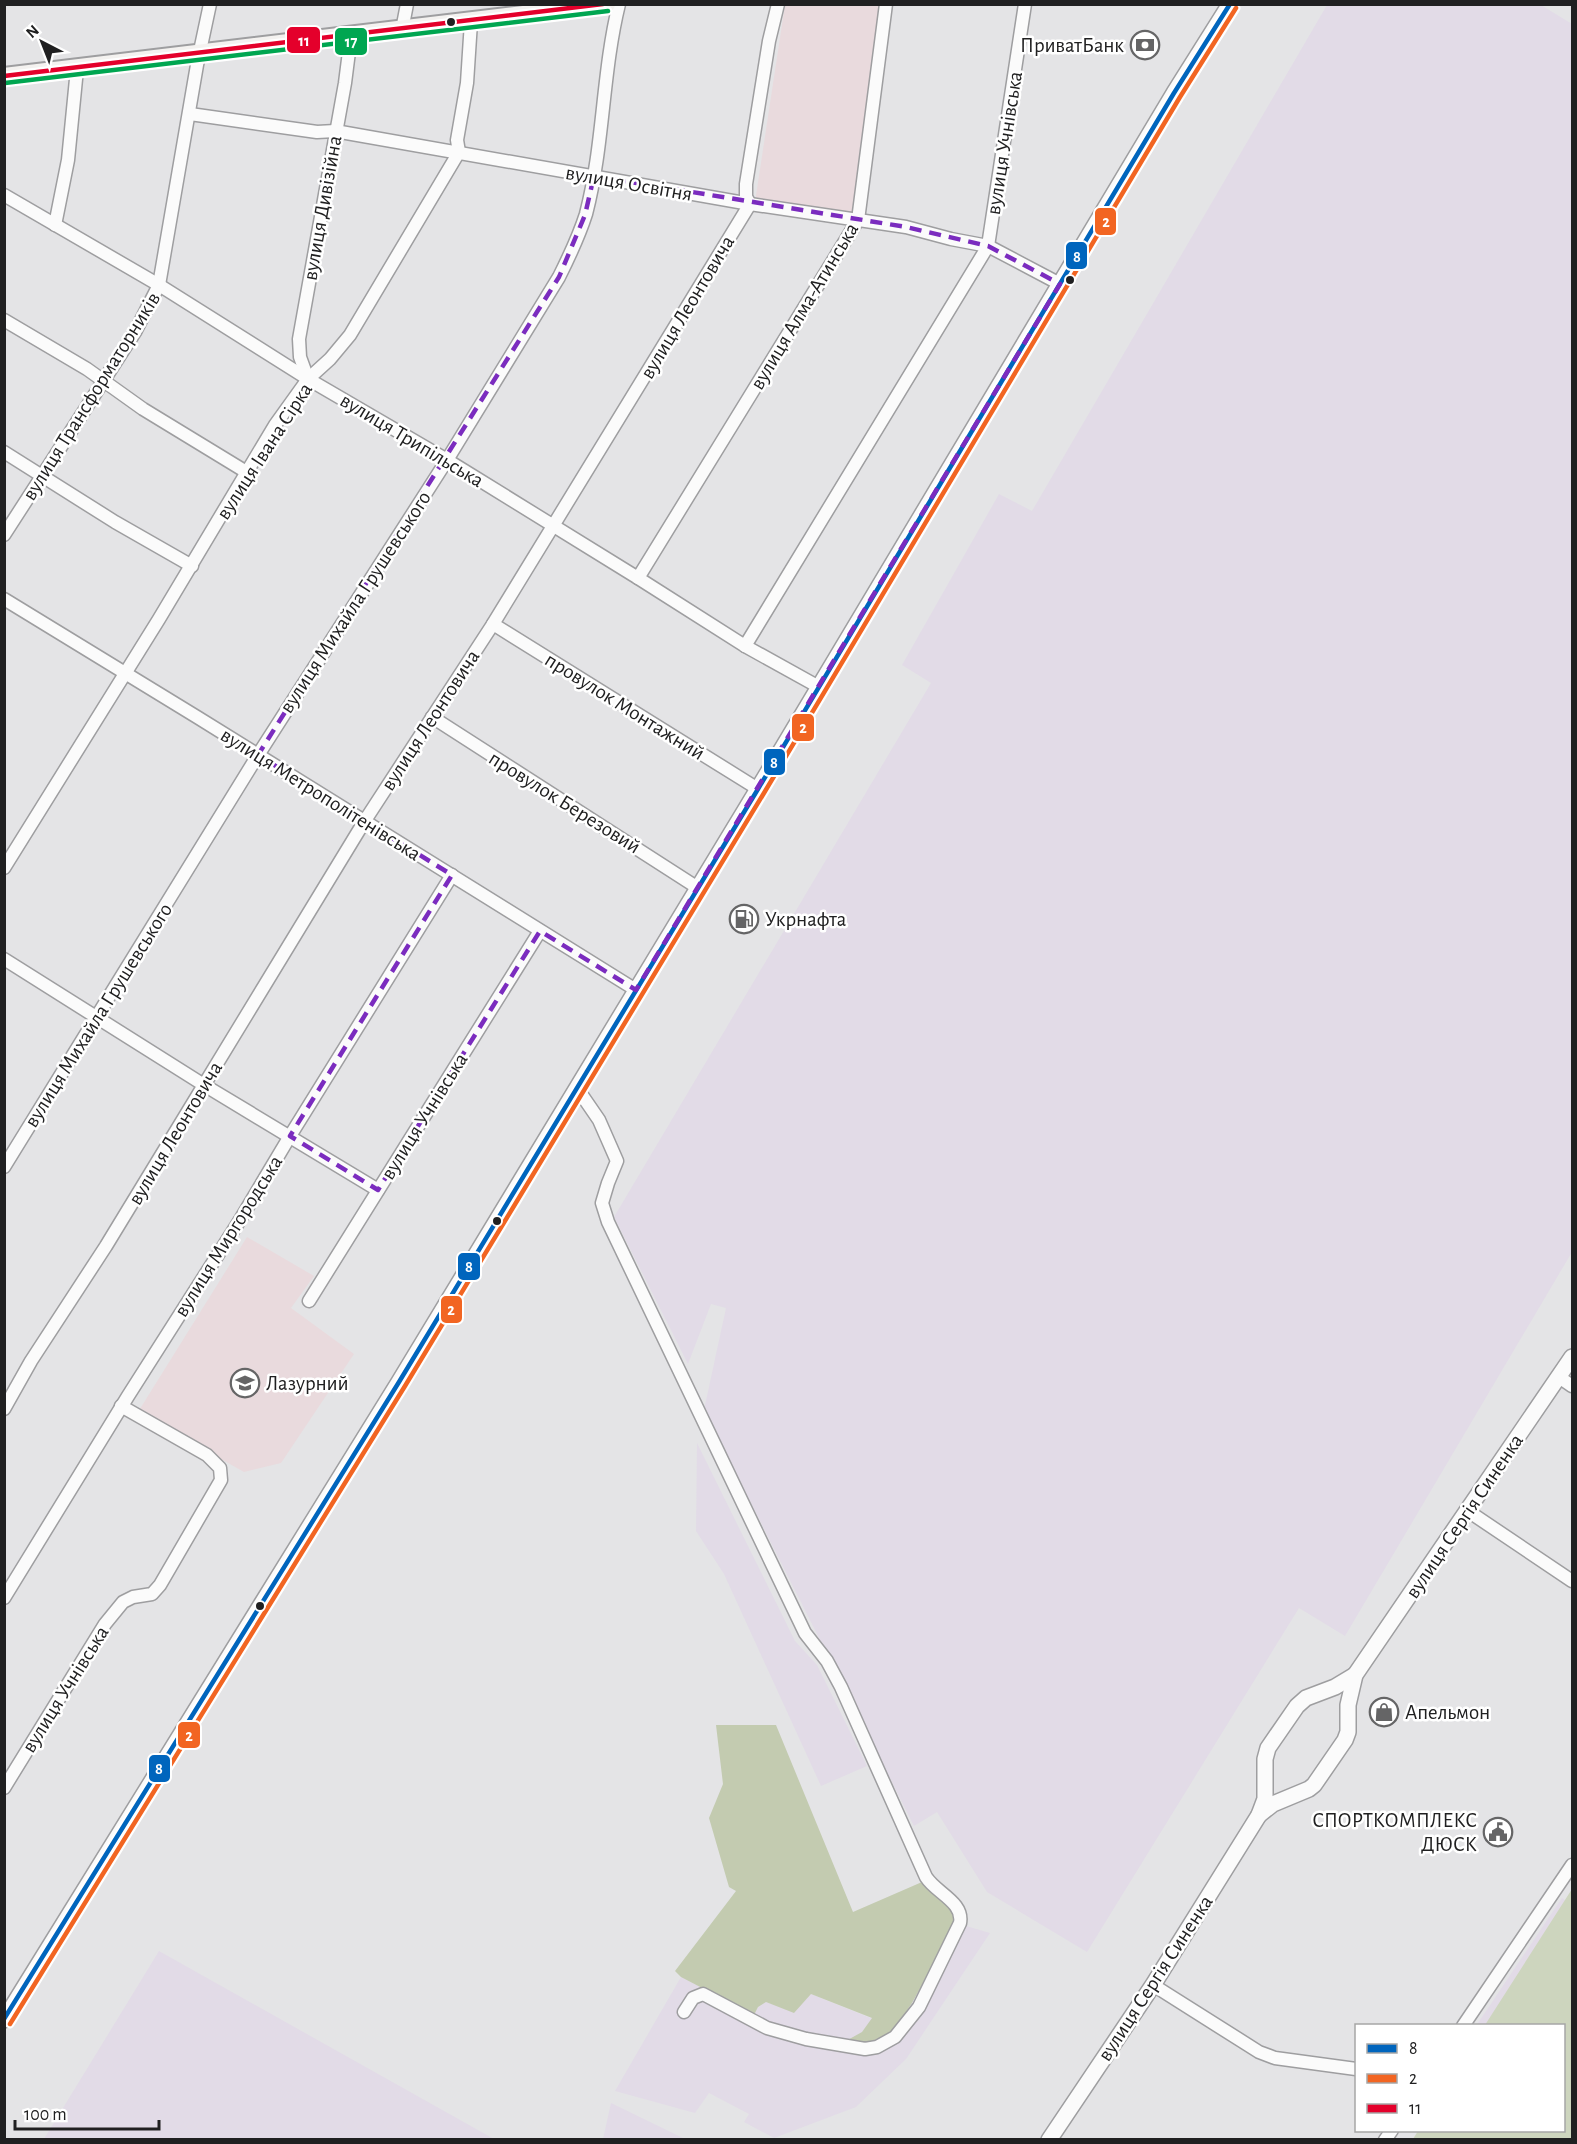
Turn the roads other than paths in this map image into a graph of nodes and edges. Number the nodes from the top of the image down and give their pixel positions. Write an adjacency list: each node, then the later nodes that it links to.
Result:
1 (210, 4): 12 (street, вулиця Трансформаторників)
2 (407, 4): 10 (street)
3 (607, 4): 9 (main road)
4 (620, 4): 18 (street, вулиця Михайла Грушевського)
5 (778, 4): 20 (street)
6 (886, 4): 21 (street, вулиця Алма-Атинська)
7 (1025, 4): 23 (street, вулиця Учнівська)
8 (1230, 4): 24 (street)
9 (471, 21): 10 (main road); 17 (street, вулиця Івана Сірка)
10 (402, 30): 11 (main road)
11 (351, 36): 12 (main road); 16 (street, вулиця Дивізійна)
12 (200, 54): 13 (main road); 15 (street, вулиця Трансформаторників)
13 (77, 69): 14 (main road); 22 (street)
14 (4, 76)
15 (190, 114): 16 (street, вулиця Освітня); 25 (street, вулиця Трансформаторників)
16 (335, 131): 17 (street, вулиця Освітня); 27 (street, вулиця Дивізійна)
17 (459, 152): 18 (street, вулиця Освітня); 27 (street, вулиця Івана Сірка)
18 (594, 176): 20 (street, вулиця Освітня); 30 (street, вулиця Михайла Грушевського)
19 (4, 195): 22 (street, вулиця Трипільська)
20 (750, 204): 21 (street, вулиця Освітня); 33 (street, вулиця Леонтовича)
21 (858, 220): 23 (street, вулиця Освітня); 36 (street, вулиця Алма-Атинська)
22 (55, 225): 25 (street, вулиця Трипільська)
23 (988, 246): 24 (street, вулиця Освітня); 39 (street)
24 (1060, 284): 41 (street)
25 (159, 285): 27 (street, вулиця Трипільська); 28 (street, вулиця Трансформаторників)
26 (4, 320): 28 (street)
27 (308, 379): 30 (street, вулиця Трипільська); 31 (street, вулиця Івана Сірка)
28 (103, 383): 31 (street); 32 (street, вулиця Трансформаторників)
29 (4, 452): 32 (street)
30 (447, 460): 33 (street, вулиця Трипільська); 43 (street, вулиця Михайла Грушевського)
31 (248, 473): 35 (street, вулиця Івана Сірка)
32 (41, 476): 34 (street, вулиця Трансформаторників); 35 (street)
33 (553, 525): 36 (street, вулиця Трипільська); 38 (street, вулиця Леонтовича)
34 (4, 535)
35 (192, 566): 40 (street, вулиця Івана Сірка)
36 (638, 578): 39 (street, вулиця Трипільська)
37 (4, 599): 40 (street, вулиця Метрополітенівська)
38 (493, 624): 42 (street, вулиця Леонтовича); 44 (street, провулок Монтажний)
39 (745, 646): 41 (street, вулиця Трипільська)
40 (126, 673): 43 (street, вулиця Метрополітенівська); 46 (street, вулиця Івана Сірка)
41 (819, 687): 44 (street)
42 (432, 717): 45 (street, вулиця Леонтовича); 48 (street, провулок Березовий)
43 (258, 755): 45 (street, вулиця Метрополітенівська); 52 (street, вулиця Михайла Грушевського)
44 (758, 789): 48 (street)
45 (364, 822): 47 (street, вулиця Метрополітенівська); 53 (street, вулиця Леонтовича)
46 (4, 868)
47 (452, 875): 49 (street, вулиця Метрополітенівська); 55 (street, вулиця Миргородська)
48 (698, 888): 51 (street)
49 (540, 932): 51 (street, вулиця Метрополітенівська); 57 (street, вулиця Учнівська)
50 (4, 959): 52 (street)
51 (636, 990): 54 (street)
52 (96, 1018): 53 (street); 56 (street, вулиця Михайла Грушевського)
53 (204, 1084): 55 (street); 63 (street, вулиця Леонтовича)
54 (577, 1088): 72 (street); 73 (street)
55 (290, 1136): 57 (street); 62 (street, вулиця Миргородська)
56 (4, 1167)
57 (378, 1190): 58 (street, вулиця Учнівська)
58 (309, 1301)
59 (1572, 1357): 60 (street, вулиця Сергія Синенка)
60 (1559, 1377): 61 (street); 64 (street, вулиця Сергія Синенка)
61 (1572, 1386)
62 (121, 1406): 66 (street, вулиця Миргородська); 68 (street, вулиця Учнівська)
63 (4, 1409)
64 (1468, 1511): 65 (street); 67 (street, вулиця Сергія Синенка)
65 (1572, 1581)
66 (4, 1598)
67 (1355, 1675): 69 (street, вулиця Сергія Синенка); 69 (street, вулиця Сергія Синенка)
68 (4, 1788)
69 (1260, 1815): 71 (street, вулиця Сергія Синенка)
70 (1572, 1865): 74 (street)
71 (1153, 1985): 75 (street); 76 (street, вулиця Сергія Синенка)
72 (684, 2013)
73 (4, 2020)
74 (1464, 2024)
75 (1355, 2069)
76 (1049, 2139)

